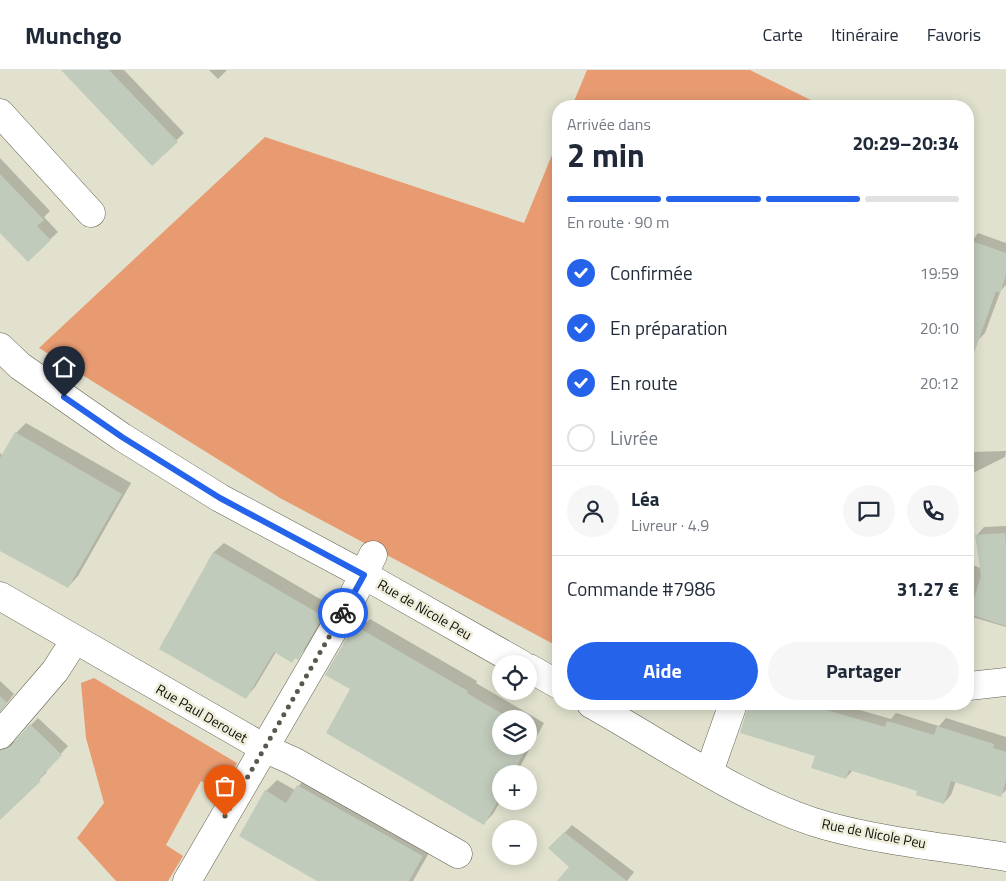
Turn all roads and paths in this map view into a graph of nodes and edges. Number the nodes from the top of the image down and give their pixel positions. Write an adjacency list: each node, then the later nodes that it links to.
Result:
1 (0, 113): 2 (street)
2 (91, 213)
3 (0, 347): 4 (street, Rue de Nicole Peu)
4 (369, 565): 7 (street, Rue de Nicole Peu); 15 (street)
5 (0, 596): 6 (street, Rue Paul Derouet)
6 (75, 640): 14 (street); 15 (street, Rue Paul Derouet)
7 (507, 655)
8 (537, 673): 9 (street)
9 (552, 681)
10 (1006, 682): 11 (street)
11 (974, 685)
12 (601, 710): 16 (street, Rue de Nicole Peu)
13 (731, 710): 16 (street)
14 (0, 735)
15 (266, 749): 17 (street, Rue Paul Derouet); 19 (street)
16 (709, 772): 18 (street, Rue de Nicole Peu)
17 (458, 854)
18 (1006, 857)
19 (187, 881)

